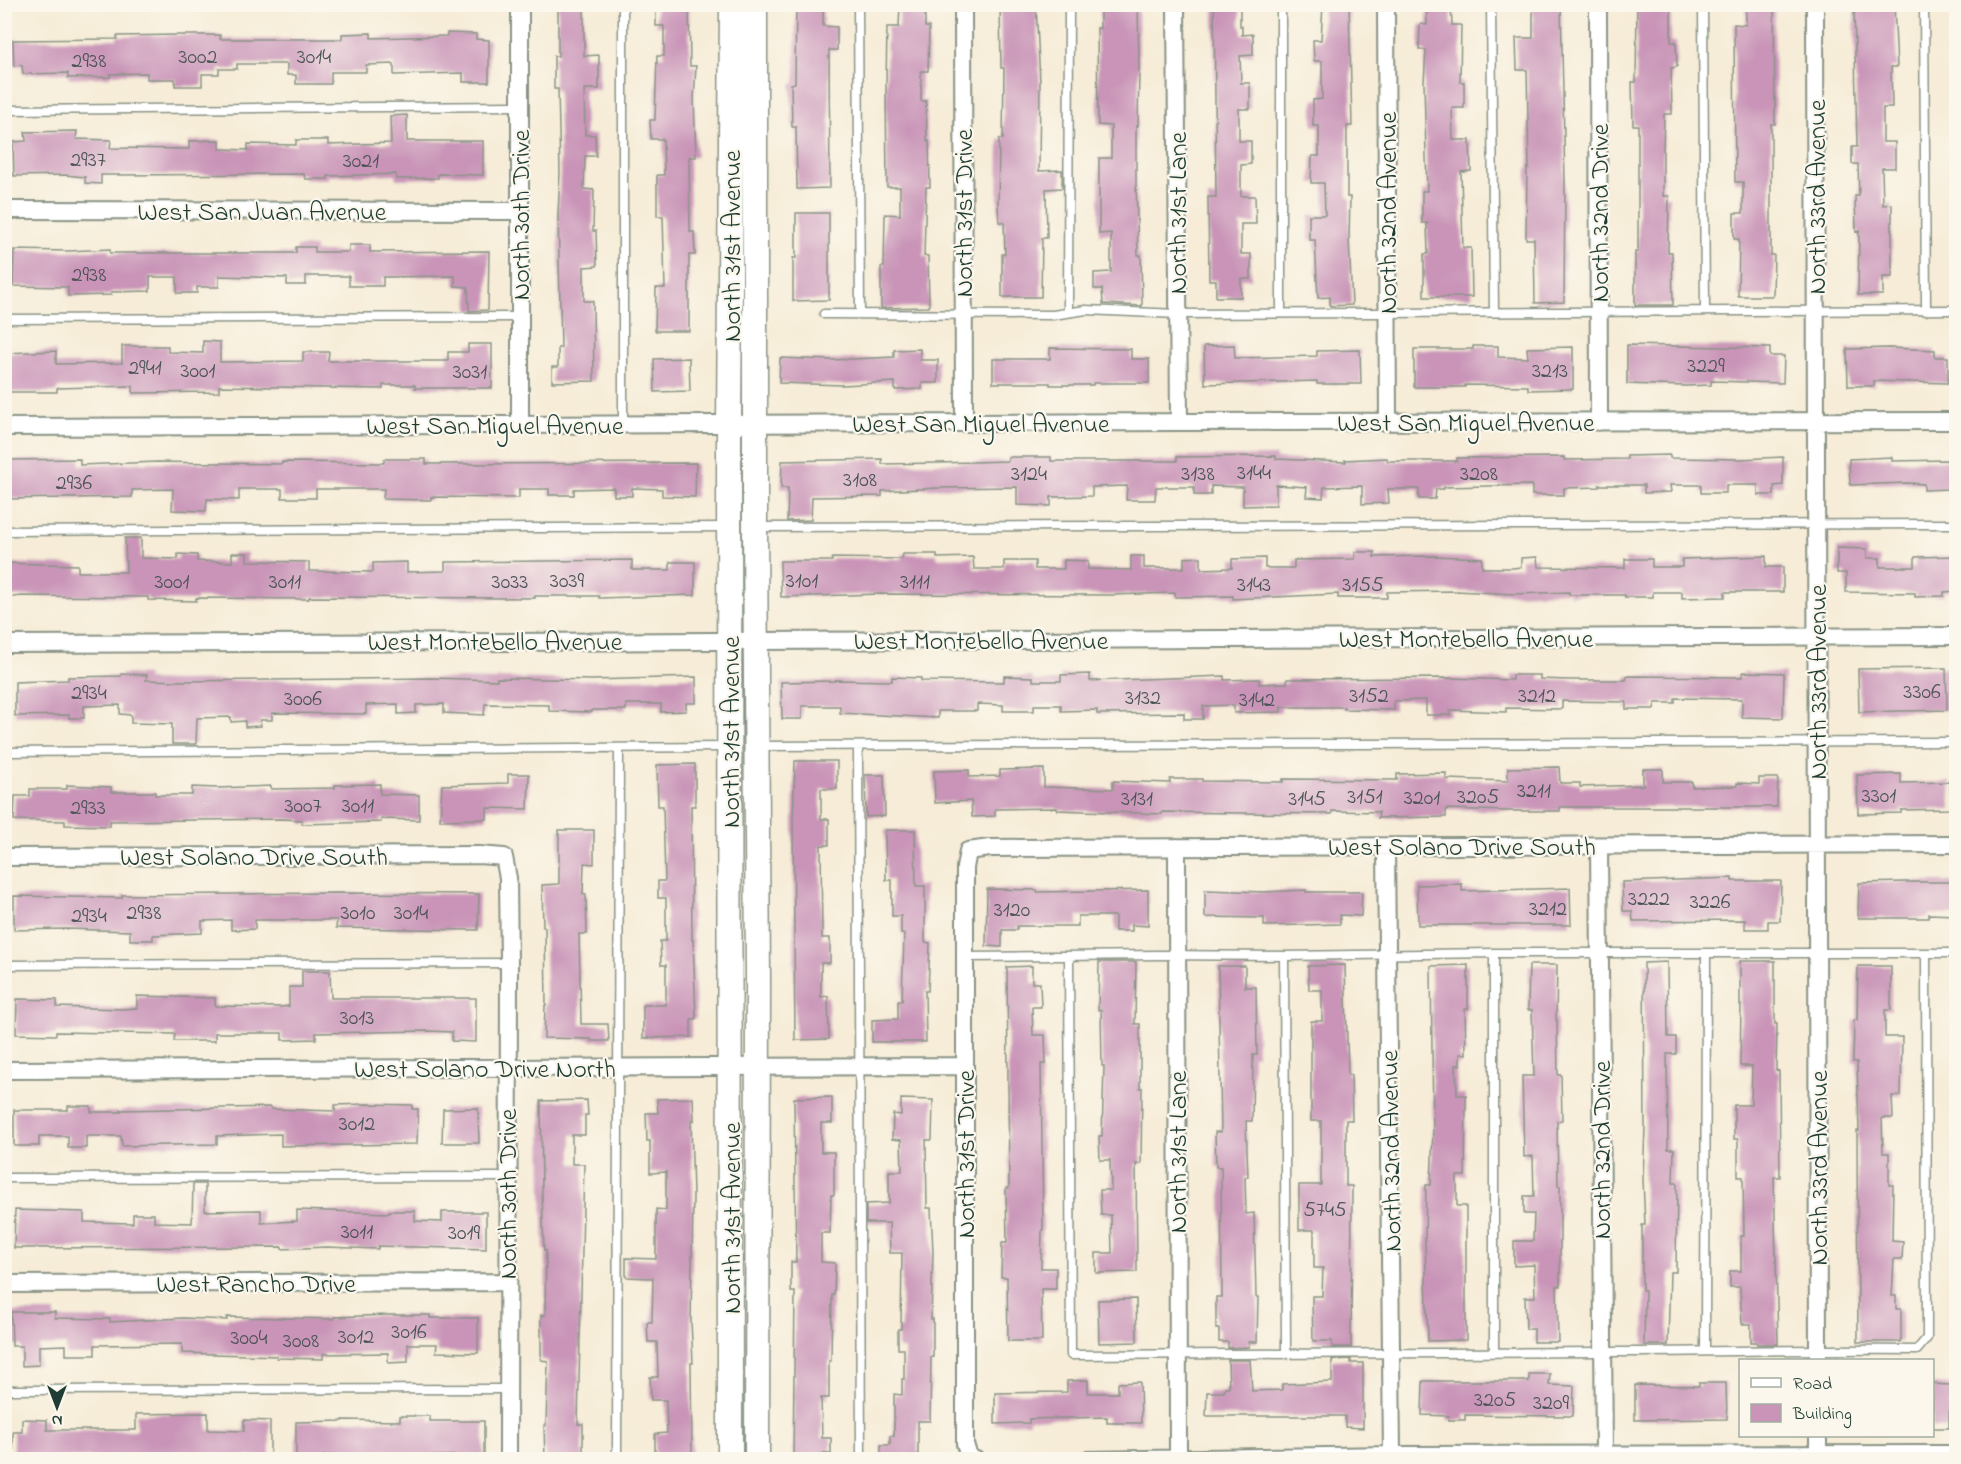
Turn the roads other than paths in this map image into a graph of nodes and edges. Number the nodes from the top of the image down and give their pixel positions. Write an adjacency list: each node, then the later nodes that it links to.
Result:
1 (520, 4): 16 (street, North 30th Drive)
2 (623, 4): 45 (lane)
3 (732, 4): 18 (street, North 31st Avenue)
4 (755, 4): 18 (street, North 31st Avenue)
5 (858, 4): 31 (lane)
6 (963, 4): 33 (street, North 31st Drive)
7 (1069, 4): 25 (lane)
8 (1176, 4): 32 (street, North 31st Lane)
9 (1281, 4): 27 (lane)
10 (1386, 4): 28 (street, North 32nd Avenue)
11 (1491, 4): 26 (lane)
12 (1598, 4): 29 (street, North 32nd Drive)
13 (1703, 4): 23 (lane)
14 (1815, 4): 24 (street, North 33rd Avenue)
15 (1924, 4): 21 (lane)
16 (520, 106): 17 (lane); 20 (street, North 30th Drive)
17 (4, 110)
18 (744, 123): 42 (street, North 31st Avenue); 43 (street, North 31st Avenue)
19 (4, 210): 20 (street, West San Juan Avenue)
20 (520, 211): 34 (street, North 30th Drive)
21 (1926, 310): 22 (lane); 24 (lane)
22 (1956, 310)
23 (1705, 311): 24 (lane); 29 (lane)
24 (1816, 311): 36 (street, North 33rd Avenue)
25 (1068, 312): 32 (lane); 33 (lane)
26 (1494, 312): 28 (lane); 29 (lane)
27 (1281, 313): 28 (lane); 32 (lane)
28 (1388, 313): 40 (street, North 32nd Avenue)
29 (1599, 313): 41 (street, North 32nd Drive)
30 (824, 314): 31 (lane)
31 (860, 314): 33 (lane)
32 (1178, 314): 39 (street, North 31st Lane)
33 (963, 315): 38 (street, North 31st Drive)
34 (520, 317): 35 (lane); 44 (street, North 30th Drive)
35 (4, 319)
36 (1816, 420): 37 (street, West San Miguel Avenue); 41 (street, West San Miguel Avenue); 47 (street, North 33rd Avenue)
37 (1956, 421)
38 (964, 422): 39 (street, West San Miguel Avenue); 43 (street, West San Miguel Avenue)
39 (1179, 422): 40 (street, West San Miguel Avenue)
40 (1388, 422): 41 (street, West San Miguel Avenue)
41 (1599, 422)
42 (729, 424): 43 (street, West San Miguel Avenue); 45 (street, West San Miguel Avenue); 49 (street, North 31st Avenue)
43 (755, 424): 50 (street, North 31st Avenue)
44 (520, 425): 45 (street, West San Miguel Avenue); 46 (street, West San Miguel Avenue)
45 (623, 425)
46 (4, 427)
47 (1816, 524): 48 (lane); 50 (lane); 52 (street, North 33rd Avenue)
48 (1956, 524)
49 (730, 527): 51 (lane); 54 (street, North 31st Avenue)
50 (755, 527): 55 (street, North 31st Avenue)
51 (4, 531)
52 (1817, 636): 53 (street, West Montebello Avenue); 55 (street, West Montebello Avenue); 57 (street, North 33rd Avenue)
53 (1956, 636)
54 (730, 640): 55 (street, West Montebello Avenue); 56 (street, West Montebello Avenue); 60 (street, North 31st Avenue)
55 (756, 640): 59 (street, North 31st Avenue)
56 (4, 644)
57 (1817, 742): 58 (lane); 61 (lane); 64 (street, North 33rd Avenue)
58 (1956, 742)
59 (757, 746): 61 (lane); 89 (street, North 31st Avenue)
60 (729, 747): 62 (lane); 88 (street, North 31st Avenue)
61 (858, 747): 86 (lane)
62 (619, 748): 63 (lane); 87 (lane)
63 (4, 752)
64 (1817, 844): 65 (street, West Solano Drive South); 67 (street, West Solano Drive South); 72 (street, North 33rd Avenue)
65 (1956, 844)
66 (1386, 846): 67 (street, West Solano Drive South); 68 (street, West Solano Drive South); 78 (street, North 32nd Avenue)
67 (1599, 846): 74 (street, North 32nd Drive)
68 (1177, 847): 69 (street, West Solano Drive South); 79 (street, North 31st Lane)
69 (968, 851): 82 (street, North 31st Drive)
70 (4, 857): 71 (street, West Solano Drive South)
71 (504, 857): 83 (street, North 30th Drive)
72 (1817, 952): 75 (lane); 76 (lane); 102 (street, North 33rd Avenue)
73 (1494, 953): 74 (lane); 78 (lane); 97 (lane)
74 (1600, 953): 75 (lane); 98 (street, North 32nd Drive)
75 (1706, 953): 96 (lane)
76 (1926, 953): 77 (lane); 102 (lane)
77 (1956, 953)
78 (1388, 954): 81 (lane); 100 (street, North 32nd Avenue)
79 (1177, 955): 80 (lane); 81 (lane); 101 (street, North 31st Lane)
80 (1069, 956): 82 (lane); 101 (lane)
81 (1284, 956): 99 (lane)
82 (966, 957): 85 (street, North 31st Drive)
83 (509, 963): 84 (lane); 90 (street, North 30th Drive)
84 (4, 965)
85 (965, 1065): 86 (street, West Solano Drive North); 113 (street, North 31st Drive)
86 (859, 1066): 89 (street, West Solano Drive North); 118 (lane)
87 (618, 1067): 88 (street, West Solano Drive North); 90 (street, West Solano Drive North); 115 (lane)
88 (730, 1067): 89 (street, West Solano Drive North); 103 (street, North 31st Avenue)
89 (758, 1067): 104 (street, North 31st Avenue)
90 (508, 1068): 91 (street, West Solano Drive North); 92 (street, North 30th Drive)
91 (4, 1070)
92 (507, 1177): 93 (lane); 94 (street, North 30th Drive)
93 (4, 1178)
94 (507, 1282): 95 (street, West Rancho Drive); 105 (street, North 30th Drive)
95 (4, 1284)
96 (1705, 1350): 98 (lane); 102 (lane)
97 (1494, 1352): 98 (lane); 100 (lane)
98 (1603, 1352): 110 (street, North 32nd Drive)
99 (1286, 1353): 100 (lane); 101 (lane)
100 (1392, 1354): 109 (street, North 32nd Avenue)
101 (1178, 1355): 111 (street, North 31st Lane)
102 (1818, 1355)
103 (731, 1387): 104 (street); 116 (street, North 31st Avenue)
104 (757, 1387): 117 (street, North 31st Avenue)
105 (507, 1389): 106 (lane); 114 (street, North 30th Drive)
106 (4, 1390)
107 (1818, 1437): 112 (street)
108 (1956, 1454): 112 (street)
109 (1392, 1455): 110 (street); 111 (street)
110 (1604, 1455): 112 (street)
111 (1178, 1457): 119 (street)
112 (1818, 1457)
113 (972, 1458)
114 (508, 1460)
115 (617, 1460)
116 (730, 1460)
117 (757, 1460)
118 (861, 1460)
119 (1086, 1460)

